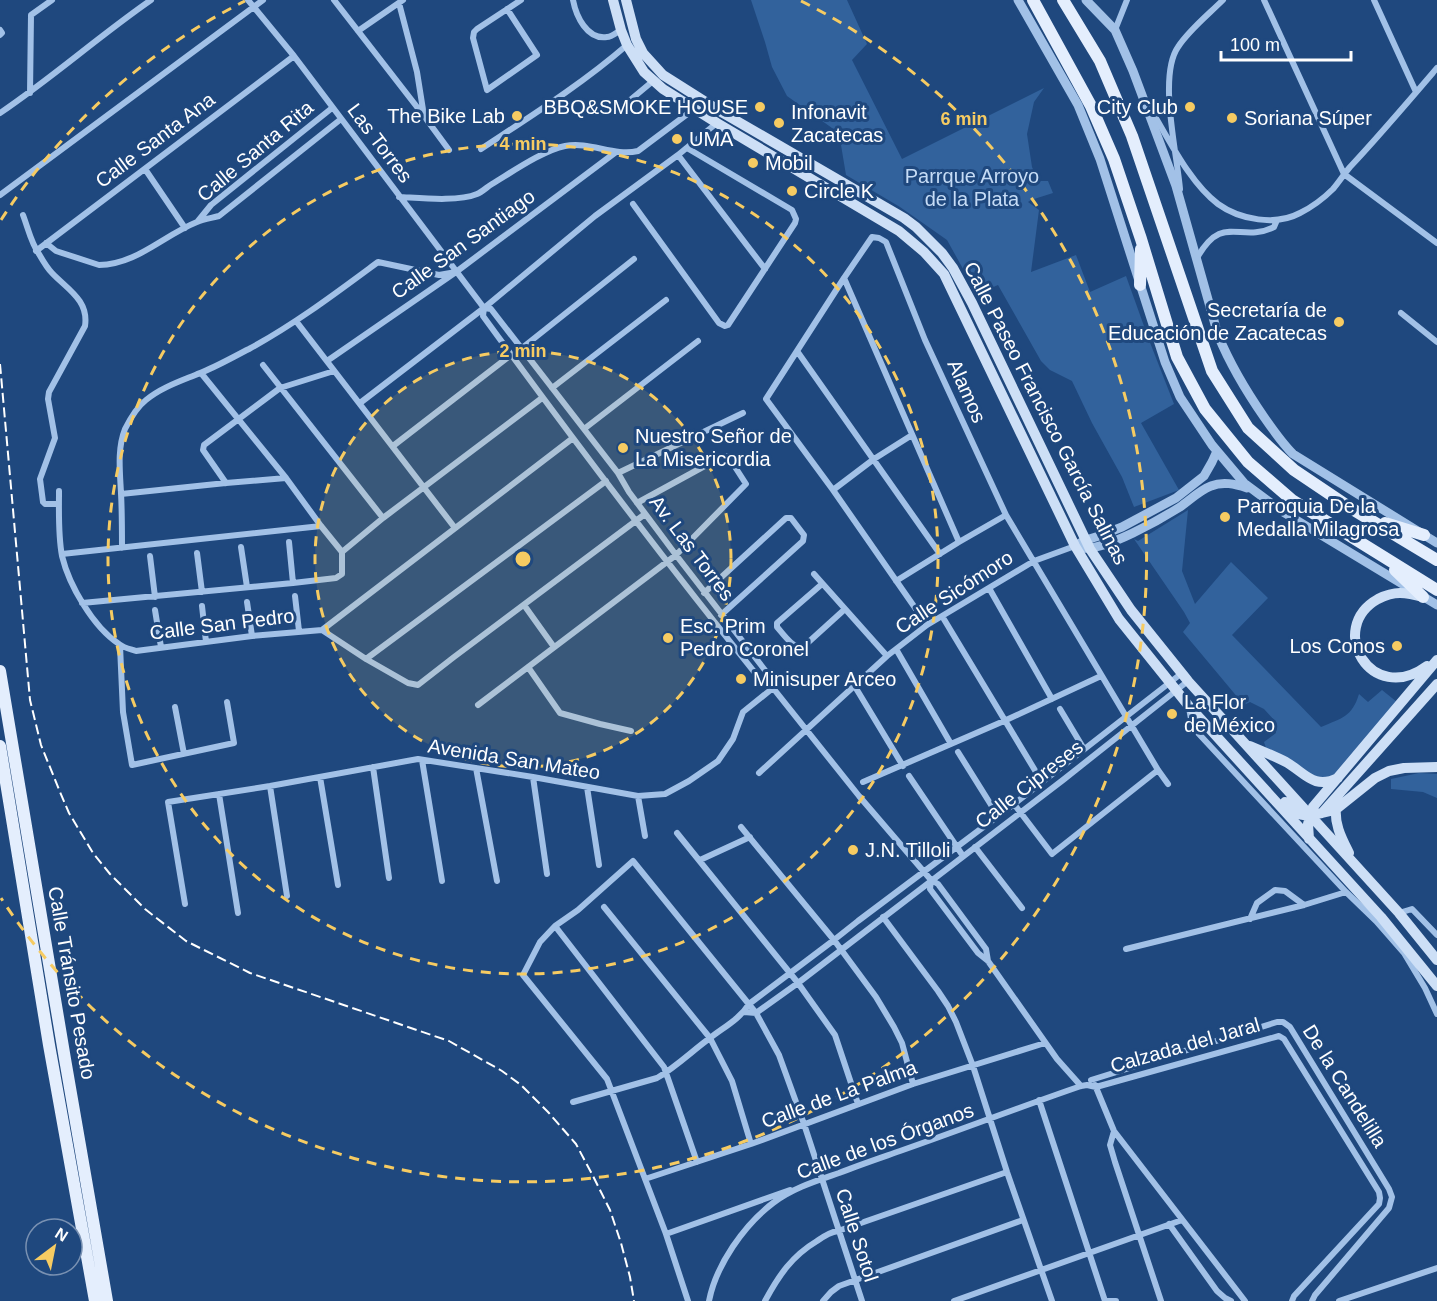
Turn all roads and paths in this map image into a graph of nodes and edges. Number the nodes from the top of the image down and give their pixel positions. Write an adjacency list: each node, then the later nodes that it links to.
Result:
1 (52, 0): 32 (street)
2 (150, 0): 32 (street)
3 (248, 0): 19 (street, Las Torres)
4 (263, 0): 19 (street)
5 (333, 0): 24 (street)
6 (521, 0): 20 (street)
7 (573, 0): 22 (street)
8 (613, 0): 22 (main road, Calle Paseo Francisco García Salinas)
9 (626, 0): 37 (main road, Calle Paseo Francisco García Salinas)
10 (1018, 0): 68 (street)
11 (1033, 0): 59 (main road)
12 (1063, 0): 109 (main road)
13 (1086, 0): 23 (street)
14 (1127, 0): 23 (street)
15 (1223, 0): 44 (street)
16 (1264, 0): 50 (street)
17 (1374, 0): 31 (street)
18 (401, 1): 24 (street); 38 (street)
19 (253, 7): 27 (street, Las Torres); 51 (street)
20 (507, 9): 20 (street)
21 (0, 30): 25 (street)
22 (621, 30): 26 (main road, Calle Paseo Francisco García Salinas)
23 (1115, 30): 30 (street)
24 (357, 31): 38 (street)
25 (0, 35)
26 (627, 45): 29 (main road, Calle Paseo Francisco García Salinas); 43 (street)
27 (294, 56): 33 (street, Las Torres); 49 (street, Calle Santa Ana)
28 (1437, 68): 31 (street)
29 (653, 81): 34 (main road, Calle Paseo Francisco García Salinas); 35 (street)
30 (1141, 92): 44 (street); 53 (street)
31 (1416, 92): 50 (street)
32 (30, 93): 36 (street)
33 (333, 108): 39 (street, Las Torres); 57 (street, Calle Santa Rita)
34 (694, 109): 40 (main road, Calle Paseo Francisco García Salinas); 46 (street)
35 (617, 111)
36 (0, 113)
37 (723, 113): 40 (street); 41 (main road, Calle Paseo Francisco García Salinas)
38 (424, 116): 45 (street)
39 (341, 119): 52 (street, Las Torres); 57 (street, Calle Santa Rita)
40 (717, 123): 42 (street); 47 (main road, Calle Paseo Francisco García Salinas)
41 (775, 143): 47 (main road); 122 (main road, Calle Paseo Francisco García Salinas)
42 (687, 148): 48 (street); 65 (street)
43 (481, 149)
44 (1174, 149): 53 (street); 56 (street)
45 (449, 150)
46 (616, 152): 52 (street); 66 (street, Calle San Santiago)
47 (770, 153): 123 (main road, Calle Paseo Francisco García Salinas)
48 (678, 155): 65 (street); 70 (street)
49 (145, 169): 58 (street); 60 (street, Calle Santa Ana)
50 (1344, 174): 56 (street); 61 (street)
51 (0, 195)
52 (399, 197): 66 (street, Las Torres)
53 (1181, 203): 63 (street)
54 (633, 204): 65 (street)
55 (23, 215): 62 (street)
56 (1277, 220): 63 (street)
57 (197, 221): 58 (street)
58 (185, 228): 60 (street)
59 (1141, 239): 68 (main road); 127 (main road)
60 (46, 243): 62 (street, Calle Santa Ana)
61 (1437, 243)
62 (36, 251): 108 (street)
63 (1197, 258): 118 (street)
64 (634, 260): 75 (street)
65 (765, 268)
66 (456, 272): 70 (street, Las Torres); 72 (street); 78 (street, Calle San Santiago)
67 (844, 278): 76 (street); 91 (street); 111 (street, Alamos)
68 (1140, 285): 95 (street)
69 (666, 300): 83 (street)
70 (484, 308): 75 (street, Av. Las Torres); 77 (street, Av. Las Torres); 85 (street)
71 (1401, 314): 74 (street)
72 (296, 321): 78 (street); 81 (street)
73 (698, 341): 90 (street)
74 (1437, 342)
75 (522, 348): 83 (street, Av. Las Torres)
76 (797, 351): 97 (street); 104 (street)
77 (511, 355): 84 (street, Av. Las Torres); 93 (street)
78 (327, 361): 80 (street)
79 (263, 365): 82 (street)
80 (334, 371): 82 (street); 85 (street)
81 (201, 373): 89 (street); 106 (street)
82 (280, 388): 89 (street); 112 (street)
83 (552, 388): 86 (street, Av. Las Torres)
84 (542, 398): 88 (street, Av. Las Torres); 102 (street)
85 (360, 403): 93 (street)
86 (567, 408): 88 (street); 90 (street, Av. Las Torres)
87 (743, 413): 98 (street)
88 (556, 416): 92 (street, Av. Las Torres)
89 (239, 419): 99 (street); 101 (street)
90 (584, 429): 94 (street, Av. Las Torres)
91 (912, 435): 97 (street); 120 (street)
92 (573, 438): 96 (street, Av. Las Torres); 117 (street)
93 (393, 446): 102 (street)
94 (599, 449): 96 (street); 98 (street, Av. Las Torres)
95 (1217, 451): 103 (street); 113 (street)
96 (588, 458): 100 (street, Av. Las Torres)
97 (874, 459): 104 (street); 130 (street)
98 (618, 473): 107 (street, Av. Las Torres)
99 (286, 478): 101 (street); 115 (street)
100 (606, 481): 114 (street, Av. Las Torres); 167 (street)
101 (226, 483): 106 (street)
102 (424, 486): 112 (street); 117 (street)
103 (1251, 489): 116 (street); 147 (street)
104 (833, 490): 137 (street)
105 (59, 491): 108 (street)
106 (121, 494): 125 (street)
107 (637, 502): 110 (street, Av. Las Torres); 131 (street)
108 (59, 504): 129 (street)
109 (1349, 507): 118 (main road); 133 (main road)
110 (645, 514): 114 (street); 131 (street, Av. Las Torres)
111 (1006, 515): 120 (street); 134 (street, Alamos)
112 (383, 518): 126 (street)
113 (1140, 518): 116 (street); 122 (street)
114 (636, 521): 135 (street, Av. Las Torres); 150 (street)
115 (321, 526): 125 (street); 126 (street)
116 (1145, 527): 122 (street)
117 (455, 528): 158 (street)
118 (1424, 535): 121 (street)
119 (289, 542): 138 (street)
120 (958, 542): 130 (street)
121 (1437, 543)
122 (1088, 544): 123 (street); 172 (main road, Calle Paseo Francisco García Salinas)
123 (1075, 546): 134 (street, Calle Sicómoro); 175 (main road, Calle Paseo Francisco García Salinas)
124 (241, 547): 140 (street)
125 (122, 548): 129 (street)
126 (342, 552): 138 (street)
127 (1376, 552): 142 (main road); 147 (main road)
128 (196, 553): 143 (street)
129 (62, 554): 149 (street)
130 (940, 554): 137 (street)
131 (676, 555): 135 (street); 144 (street, Av. Las Torres)
132 (150, 556): 146 (street)
133 (1437, 560)
134 (1034, 561): 141 (street, Calle Sicómoro); 171 (street, Alamos)
135 (667, 562): 164 (street); 176 (street, Av. Las Torres)
136 (814, 574): 139 (street)
137 (896, 582): 157 (street)
138 (293, 584): 140 (street)
139 (822, 584): 153 (street); 153 (street)
140 (248, 587): 143 (street)
141 (989, 588): 156 (street, Calle Sicómoro); 177 (street)
142 (1437, 590)
143 (202, 592): 146 (street)
144 (704, 593): 155 (street, Av. Las Torres); 155 (street)
145 (295, 596): 159 (street)
146 (155, 597): 149 (street)
147 (1423, 597): 151 (street); 168 (main road)
148 (247, 602): 160 (street)
149 (82, 603): 162 (street)
150 (524, 605): 164 (street); 167 (street)
151 (1437, 605)
152 (202, 606): 161 (street)
153 (845, 609): 166 (street)
154 (155, 610): 163 (street)
155 (721, 615): 176 (street, Av. Las Torres)
156 (942, 616): 157 (street, Calle Sicómoro); 184 (street)
157 (927, 625): 165 (street, Calle Sicómoro)
158 (322, 630): 159 (street, Calle San Pedro); 167 (street)
159 (299, 631): 160 (street, Calle San Pedro)
160 (252, 636): 161 (street, Calle San Pedro)
161 (206, 642): 163 (street, Calle San Pedro)
162 (120, 646): 163 (street, Calle San Pedro); 194 (street)
163 (161, 647)
164 (554, 647): 169 (street)
165 (896, 649): 166 (street, Calle Sicómoro); 189 (street)
166 (887, 656): 174 (street, Calle Sicómoro)
167 (366, 659)
168 (1437, 659): 205 (main road)
169 (528, 667): 179 (street); 187 (street)
170 (0, 671): 295 (main road, Calle Tránsito Pesado)
171 (1101, 676): 177 (street); 183 (street, Alamos)
172 (1185, 677): 175 (street, Calle Cipreses); 175 (street, Calle Cipreses); 188 (main road, Calle Paseo Francisco García Salinas)
173 (1437, 684): 213 (main road)
174 (854, 685): 186 (street, Calle Sicómoro); 196 (street)
175 (1173, 687): 180 (main road, Calle Paseo Francisco García Salinas); 183 (street, Calle Cipreses); 185 (street, Calle Cipreses)
176 (773, 688): 186 (street); 212 (street, Avenida San Mateo)
177 (1052, 699): 184 (street)
178 (227, 702): 194 (street)
179 (478, 705)
180 (1188, 705): 190 (main road, Calle Paseo Francisco García Salinas); 238 (street)
181 (175, 707): 194 (street)
182 (1060, 709): 192 (street)
183 (1127, 717): 185 (street, Alamos); 192 (street, Calle Cipreses)
184 (1004, 721): 189 (street); 207 (street)
185 (1132, 726): 200 (street, Alamos); 216 (street, Calle Cipreses)
186 (806, 729): 201 (street, Calle Sicómoro); 231 (street)
187 (631, 731)
188 (1245, 743): 205 (main road); 218 (main road, Calle Paseo Francisco García Salinas)
189 (951, 744): 196 (street)
190 (1226, 745): 218 (main road); 224 (main road, Calle Paseo Francisco García Salinas)
191 (0, 746): 294 (main road, Calle Tránsito Pesado)
192 (1084, 749): 207 (street, Calle Cipreses)
193 (958, 752): 219 (street)
194 (184, 754)
195 (422, 760): 197 (street, Avenida San Mateo); 199 (street, Avenida San Mateo); 235 (street)
196 (903, 766): 206 (street)
197 (373, 767): 203 (street, Avenida San Mateo); 233 (street)
198 (1437, 767): 215 (main road)
199 (476, 768): 204 (street, Avenida San Mateo); 236 (street)
200 (1158, 770): 208 (street, Alamos); 216 (street)
201 (759, 773)
202 (909, 776): 225 (street)
203 (320, 777): 209 (street, Avenida San Mateo); 237 (street)
204 (533, 777): 210 (street, Avenida San Mateo); 232 (street)
205 (1338, 778): 218 (main road)
206 (863, 782)
207 (1042, 782): 214 (street, Calle Cipreses)
208 (1168, 784)
209 (270, 786): 211 (street, Avenida San Mateo); 239 (street)
210 (587, 787): 212 (street, Avenida San Mateo); 229 (street)
211 (219, 794): 240 (street, Avenida San Mateo); 244 (street)
212 (638, 796): 222 (street)
213 (1338, 796): 215 (main road); 217 (main road)
214 (1014, 804): 216 (street); 219 (street, Calle Cipreses)
215 (1335, 810): 217 (main road); 230 (main road)
216 (1021, 812): 226 (street, Calle Cipreses)
217 (1322, 813): 218 (main road)
218 (1310, 815): 224 (main road); 230 (main road, Calle Paseo Francisco García Salinas)
219 (998, 816): 225 (street, Calle Cipreses)
220 (741, 826): 223 (street)
221 (677, 833): 228 (street)
222 (645, 836)
223 (750, 837): 228 (street); 251 (street)
224 (1309, 839): 248 (main road, Calle Paseo Francisco García Salinas)
225 (956, 846): 227 (street); 231 (street, Calle Cipreses)
226 (975, 847): 227 (street, Calle Cipreses); 243 (street)
227 (963, 856): 234 (street, Calle Cipreses)
228 (700, 860): 255 (street)
229 (599, 865)
230 (1358, 869): 245 (main road, Calle Paseo Francisco García Salinas)
231 (923, 871): 234 (street); 251 (street, Calle Cipreses)
232 (547, 874)
233 (389, 878)
234 (931, 880): 246 (street, Calle Cipreses); 263 (street)
235 (442, 881)
236 (497, 881)
237 (338, 885)
238 (1346, 892): 241 (street); 248 (street)
239 (287, 896)
240 (185, 904)
241 (1304, 905): 247 (street); 247 (street)
242 (604, 907): 262 (street)
243 (1022, 908)
244 (238, 913)
245 (1399, 914): 250 (street); 254 (main road, Calle Paseo Francisco García Salinas)
246 (883, 917): 252 (street, Calle Cipreses); 264 (street)
247 (1250, 919): 253 (street)
248 (1379, 919): 257 (main road, Calle Paseo Francisco García Salinas); 261 (street)
249 (555, 926): 258 (street, Calle Sotol); 265 (street); 269 (street)
250 (1437, 935)
251 (834, 940): 252 (street); 255 (street, Calle Cipreses)
252 (841, 949): 256 (street, Calle Cipreses); 266 (street)
253 (1126, 949)
254 (1437, 960)
255 (790, 973): 256 (street); 258 (street, Calle Cipreses)
256 (798, 982): 260 (street, Calle Cipreses); 272 (street)
257 (1437, 986)
258 (749, 1004): 259 (street, Calle Cipreses); 260 (street, Calle Sotol)
259 (744, 1012): 260 (street); 262 (street, Calle Cipreses)
260 (756, 1013): 276 (street, Calle Sotol)
261 (1437, 1014)
262 (710, 1038): 265 (street, Calle Cipreses); 278 (street)
263 (1046, 1043): 264 (street, Calle de La Palma); 267 (street)
264 (973, 1066): 266 (street, Calle de La Palma); 275 (street)
265 (666, 1073): 269 (street, Calle Cipreses); 279 (street)
266 (913, 1084): 272 (street, Calle de La Palma)
267 (1086, 1084): 268 (street); 270 (street, Calle de los Órganos); 273 (street, De la Candelilla)
268 (1096, 1087): 274 (street, Calzada del Jaral); 277 (street)
269 (612, 1091): 271 (street, Calle Cipreses); 281 (street)
270 (1039, 1100): 275 (street, Calle de los Órganos); 290 (street)
271 (573, 1102)
272 (858, 1104): 276 (street, Calle de La Palma)
273 (1340, 1108): 274 (street); 309 (street, De la Candelilla)
274 (1330, 1114): 308 (street, Calzada del Jaral)
275 (990, 1120): 280 (street); 282 (street, Calle de los Órganos)
276 (804, 1124): 278 (street, Calle de La Palma); 282 (street, Calle Sotol)
277 (1114, 1131): 285 (street); 289 (street)
278 (751, 1144): 279 (street, Calle de La Palma)
279 (697, 1162): 281 (street, Calle de La Palma)
280 (1006, 1172): 284 (street); 287 (street)
281 (645, 1179): 288 (street)
282 (821, 1179): 283 (street, Calle de los Órganos); 287 (street, Calle Sotol)
283 (805, 1184): 288 (street); 297 (street, Calle de los Órganos)
284 (1023, 1220): 292 (street); 293 (street)
285 (1182, 1220): 286 (street); 307 (street)
286 (1169, 1224): 289 (street); 306 (street)
287 (838, 1231): 293 (street, Calle Sotol); 298 (street)
288 (666, 1234): 296 (street)
289 (1139, 1235): 290 (street); 305 (street)
290 (1090, 1253): 292 (street); 303 (street)
291 (1437, 1268): 310 (street)
292 (1041, 1270): 301 (street); 302 (street)
293 (855, 1281): 299 (street); 300 (street, Calle Sotol)
294 (95, 1301)
295 (107, 1301)
296 (688, 1301)
297 (709, 1301)
298 (765, 1301)
299 (823, 1301)
300 (862, 1301)
301 (954, 1301)
302 (1052, 1301)
303 (1106, 1301): 304 (street)
304 (1116, 1301)
305 (1161, 1301)
306 (1231, 1301)
307 (1245, 1301)
308 (1292, 1301)
309 (1312, 1301)
310 (1339, 1301)

